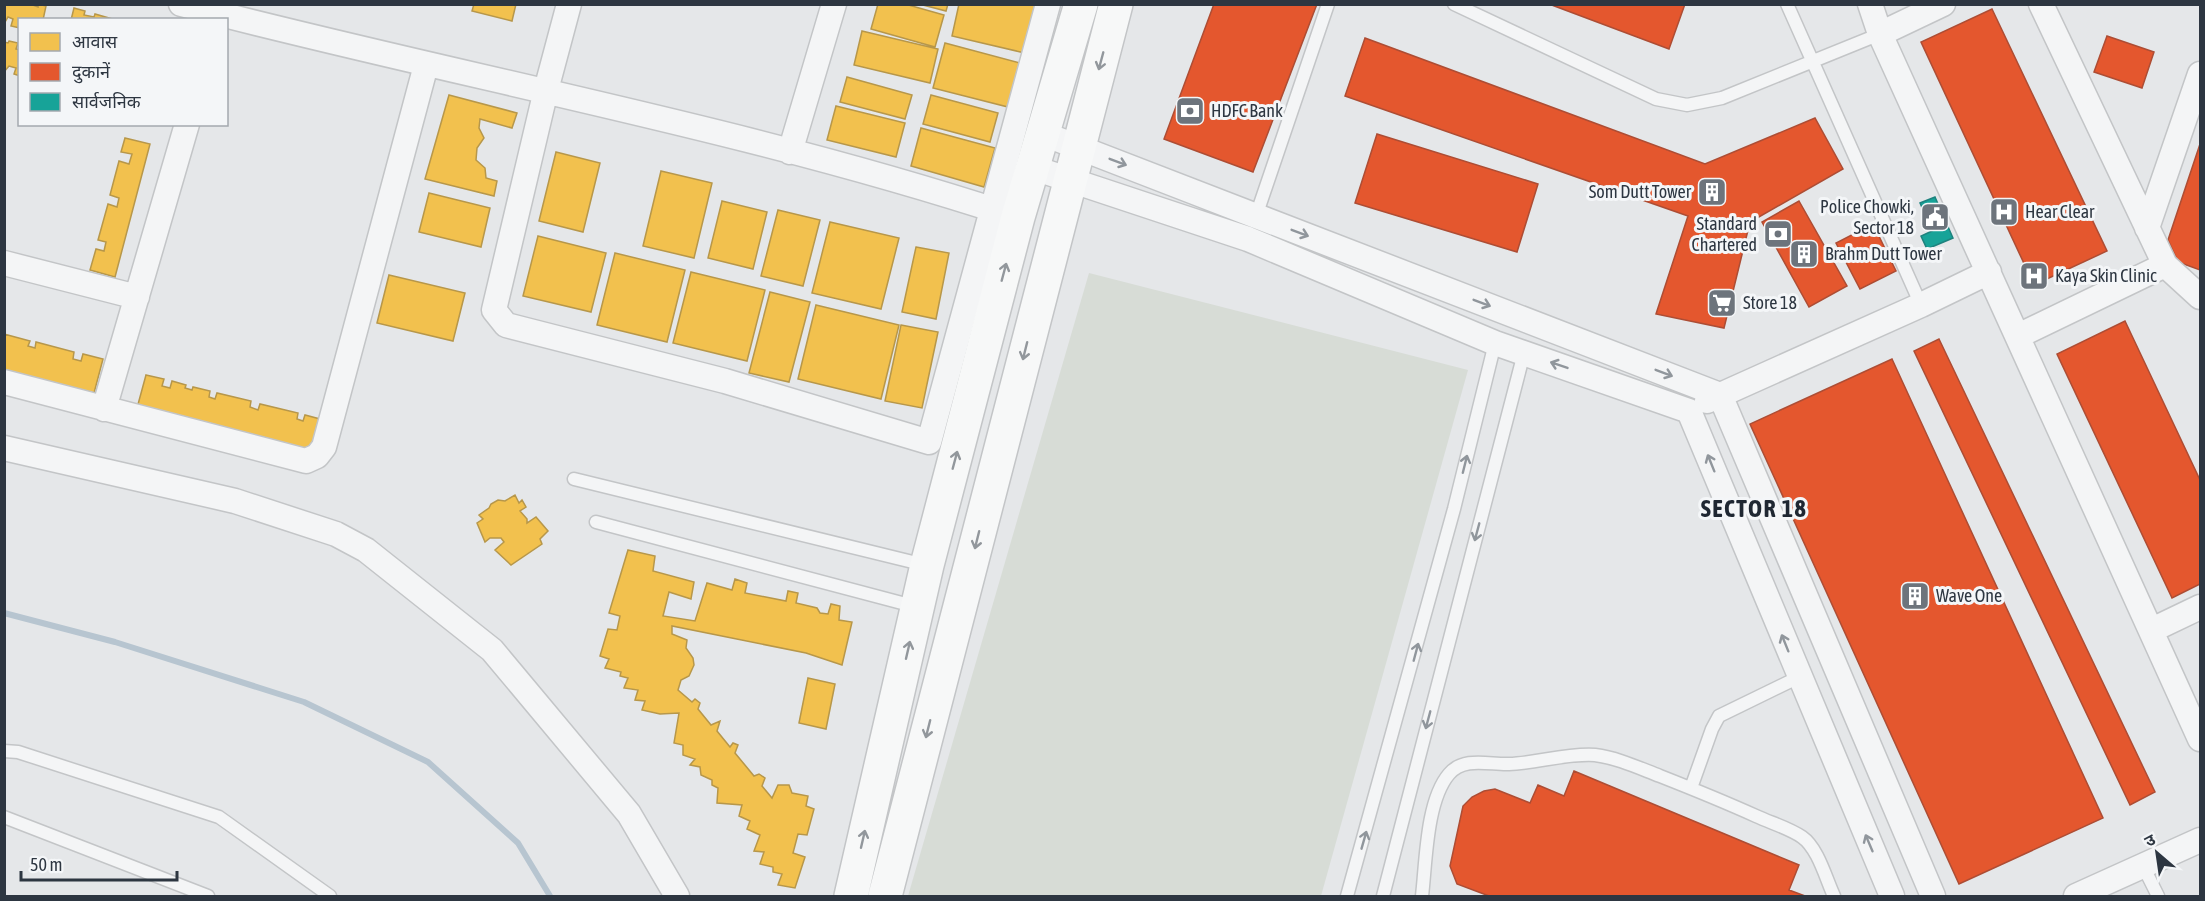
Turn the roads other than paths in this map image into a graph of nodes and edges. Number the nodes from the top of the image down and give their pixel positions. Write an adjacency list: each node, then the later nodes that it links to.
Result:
1 (181, 4): 13 (street)
2 (569, 4): 19 (street)
3 (834, 4): 23 (street)
4 (1048, 4): 26 (street)
5 (1081, 4): 21 (street)
6 (1116, 4): 22 (street, one-way to 22)
7 (1328, 4): 27 (lane)
8 (1454, 4): 16 (lane)
9 (1787, 4): 16 (lane)
10 (1870, 4): 15 (street)
11 (1943, 4): 15 (street)
12 (2041, 4): 28 (street)
13 (219, 17)
14 (228, 19): 17 (street)
15 (1880, 34): 16 (lane); 31 (street)
16 (1812, 61): 34 (lane)
17 (426, 65): 19 (street); 40 (street)
18 (2200, 74): 28 (street)
19 (546, 90): 23 (street); 26 (street)
20 (186, 126): 32 (street)
21 (1044, 134): 22 (street); 24 (street)
22 (1078, 146): 25 (street); 27 (street, one-way to 27)
23 (790, 152): 26 (street)
24 (1034, 168): 25 (street); 26 (street)
25 (1070, 178): 27 (street); 60 (street, one-way to 60)
26 (1006, 213): 45 (street, one-way to 26)
27 (1252, 228): 36 (street); 39 (street, one-way to 39)
28 (2147, 228): 30 (street)
29 (4, 263): 32 (street)
30 (2165, 265): 33 (street); 35 (street)
31 (1989, 272): 34 (street); 35 (street)
32 (136, 297): 40 (street)
33 (2200, 297)
34 (1921, 305): 39 (street)
35 (2018, 336): 48 (street)
36 (1495, 343): 37 (street); 61 (lane, one-way to 36)
37 (1524, 353): 41 (street, one-way to 37); 62 (lane, one-way to 62)
38 (4, 382): 40 (street)
39 (1720, 395): 41 (street); 66 (street)
40 (104, 409)
41 (1689, 411): 49 (street, one-way to 41)
42 (4, 448): 58 (street)
43 (574, 479): 45 (lane)
44 (596, 522): 47 (lane)
45 (927, 565): 47 (street)
46 (2200, 607): 48 (street)
47 (918, 608): 59 (street, one-way to 47)
48 (2152, 630): 50 (street)
49 (1799, 677): 52 (lane); 65 (street, one-way to 49)
50 (2200, 739)
51 (4, 751): 57 (lane)
52 (1691, 788): 63 (lane); 64 (lane)
53 (4, 817): 56 (lane)
54 (2200, 840): 55 (street)
55 (2143, 866): 67 (street); 68 (lane)
56 (208, 897)
57 (330, 897)
58 (677, 897)
59 (851, 897)
60 (885, 897)
61 (1347, 897)
62 (1383, 897)
63 (1422, 897)
64 (1834, 897)
65 (1892, 897)
66 (1933, 897)
67 (2076, 897)
68 (2158, 897)

